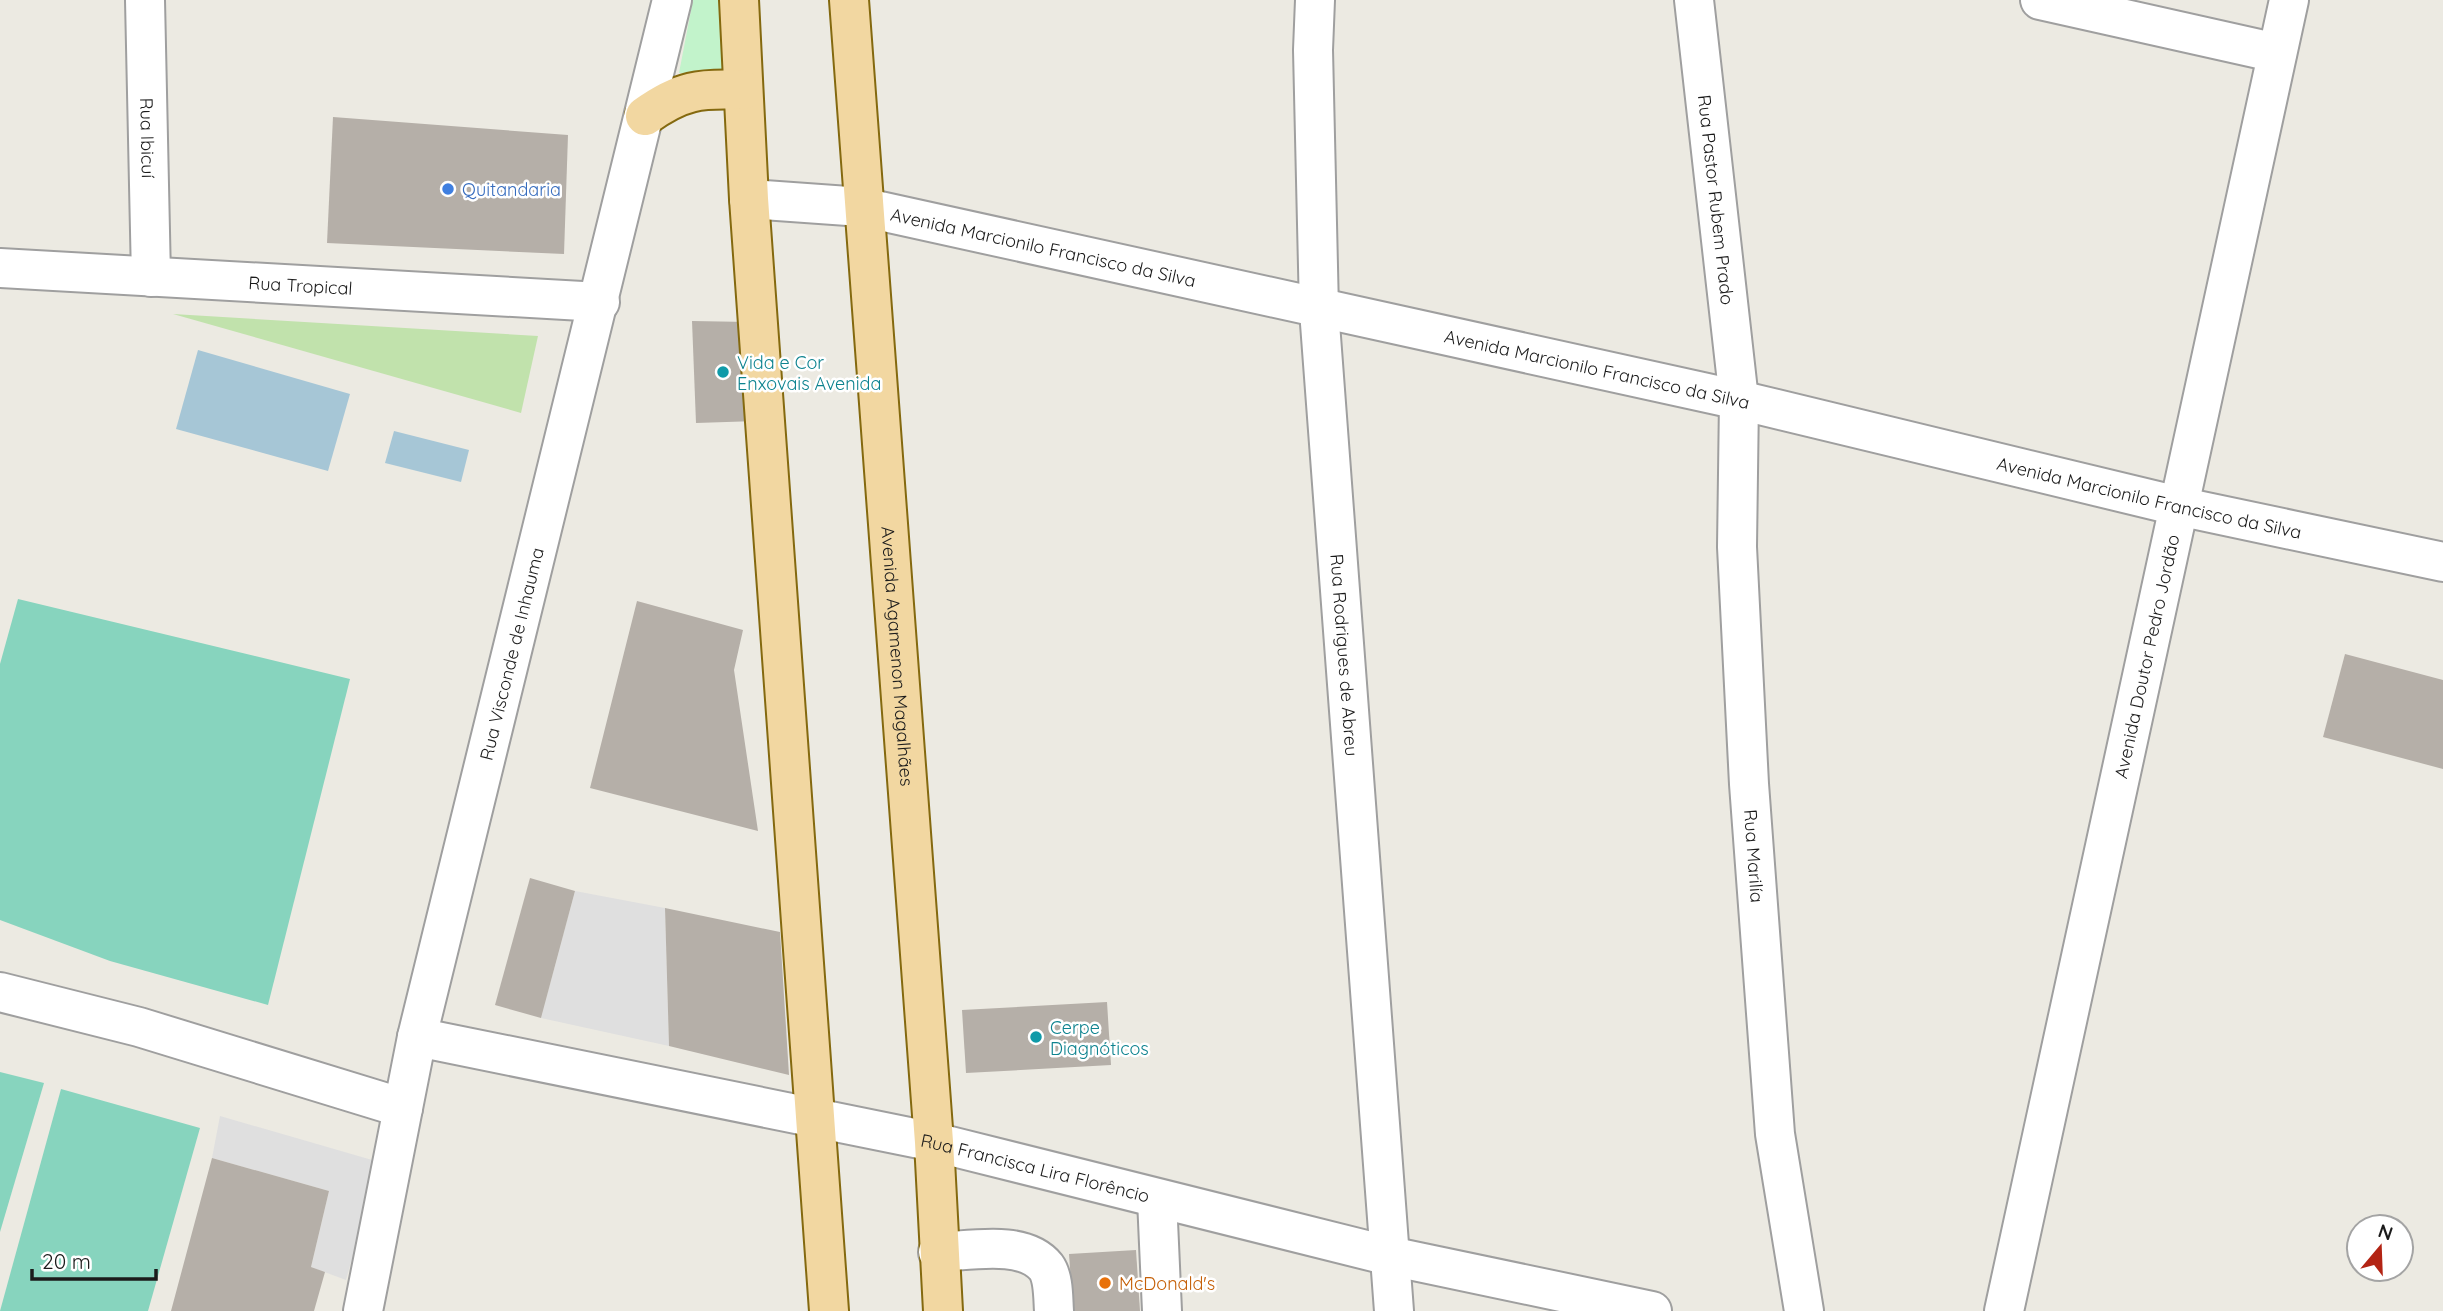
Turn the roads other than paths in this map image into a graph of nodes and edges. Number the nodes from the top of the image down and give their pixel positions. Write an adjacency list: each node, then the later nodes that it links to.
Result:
1 (145, 0): 15 (street, Rua Ibicuí)
2 (672, 0): 11 (street, Rua Visconde de Inhauma)
3 (739, 0): 10 (main road)
4 (849, 0): 13 (main road, Avenida Agamenon Magalhães)
5 (1315, 0): 17 (street, Rua Rodrigues de Abreu)
6 (1694, 0): 18 (street, Rua Pastor Rubem Prado)
7 (2040, 0): 9 (street)
8 (2289, 0): 9 (street, Avenida Doutor Pedro Jordão)
9 (2277, 53): 19 (street, Avenida Doutor Pedro Jordão)
10 (744, 90): 11 (main road); 12 (main road)
11 (645, 116): 16 (street, Rua Visconde de Inhauma)
12 (749, 199): 13 (street, Avenida Marcionilo Francisco da Silva); 24 (main road)
13 (862, 207): 17 (street, Avenida Marcionilo Francisco da Silva); 25 (main road, Avenida Agamenon Magalhães)
14 (0, 268): 15 (street, Rua Tropical)
15 (151, 277): 16 (street, Rua Tropical)
16 (600, 302): 22 (street, Rua Visconde de Inhauma)
17 (1319, 310): 18 (street, Avenida Marcionilo Francisco da Silva); 28 (street, Rua Rodrigues de Abreu)
18 (1739, 400): 19 (street, Avenida Marcionilo Francisco da Silva); 36 (street, Rua Marilía)
19 (2178, 506): 20 (street, Avenida Marcionilo Francisco da Silva); 37 (street, Avenida Doutor Pedro Jordão)
20 (2443, 562)
21 (0, 992): 23 (street)
22 (417, 1037): 23 (street, Rua Visconde de Inhauma); 24 (street, Rua Francisca Lira Florêncio)
23 (403, 1108): 29 (street, Rua Visconde de Inhauma)
24 (814, 1116): 25 (street, Rua Francisca Lira Florêncio); 30 (main road)
25 (934, 1142): 26 (street, Rua Francisca Lira Florêncio); 27 (main road, Avenida Agamenon Magalhães)
26 (1157, 1199): 28 (street, Rua Francisca Lira Florêncio); 33 (street)
27 (938, 1252): 31 (main road, Avenida Agamenon Magalhães); 32 (street)
28 (1390, 1256): 34 (street, Rua Rodrigues de Abreu); 35 (street, Rua Francisca Lira Florêncio)
29 (369, 1300)
30 (829, 1311)
31 (943, 1311)
32 (1054, 1311)
33 (1162, 1311)
34 (1394, 1311)
35 (1652, 1311)
36 (1804, 1311)
37 (2004, 1311)

